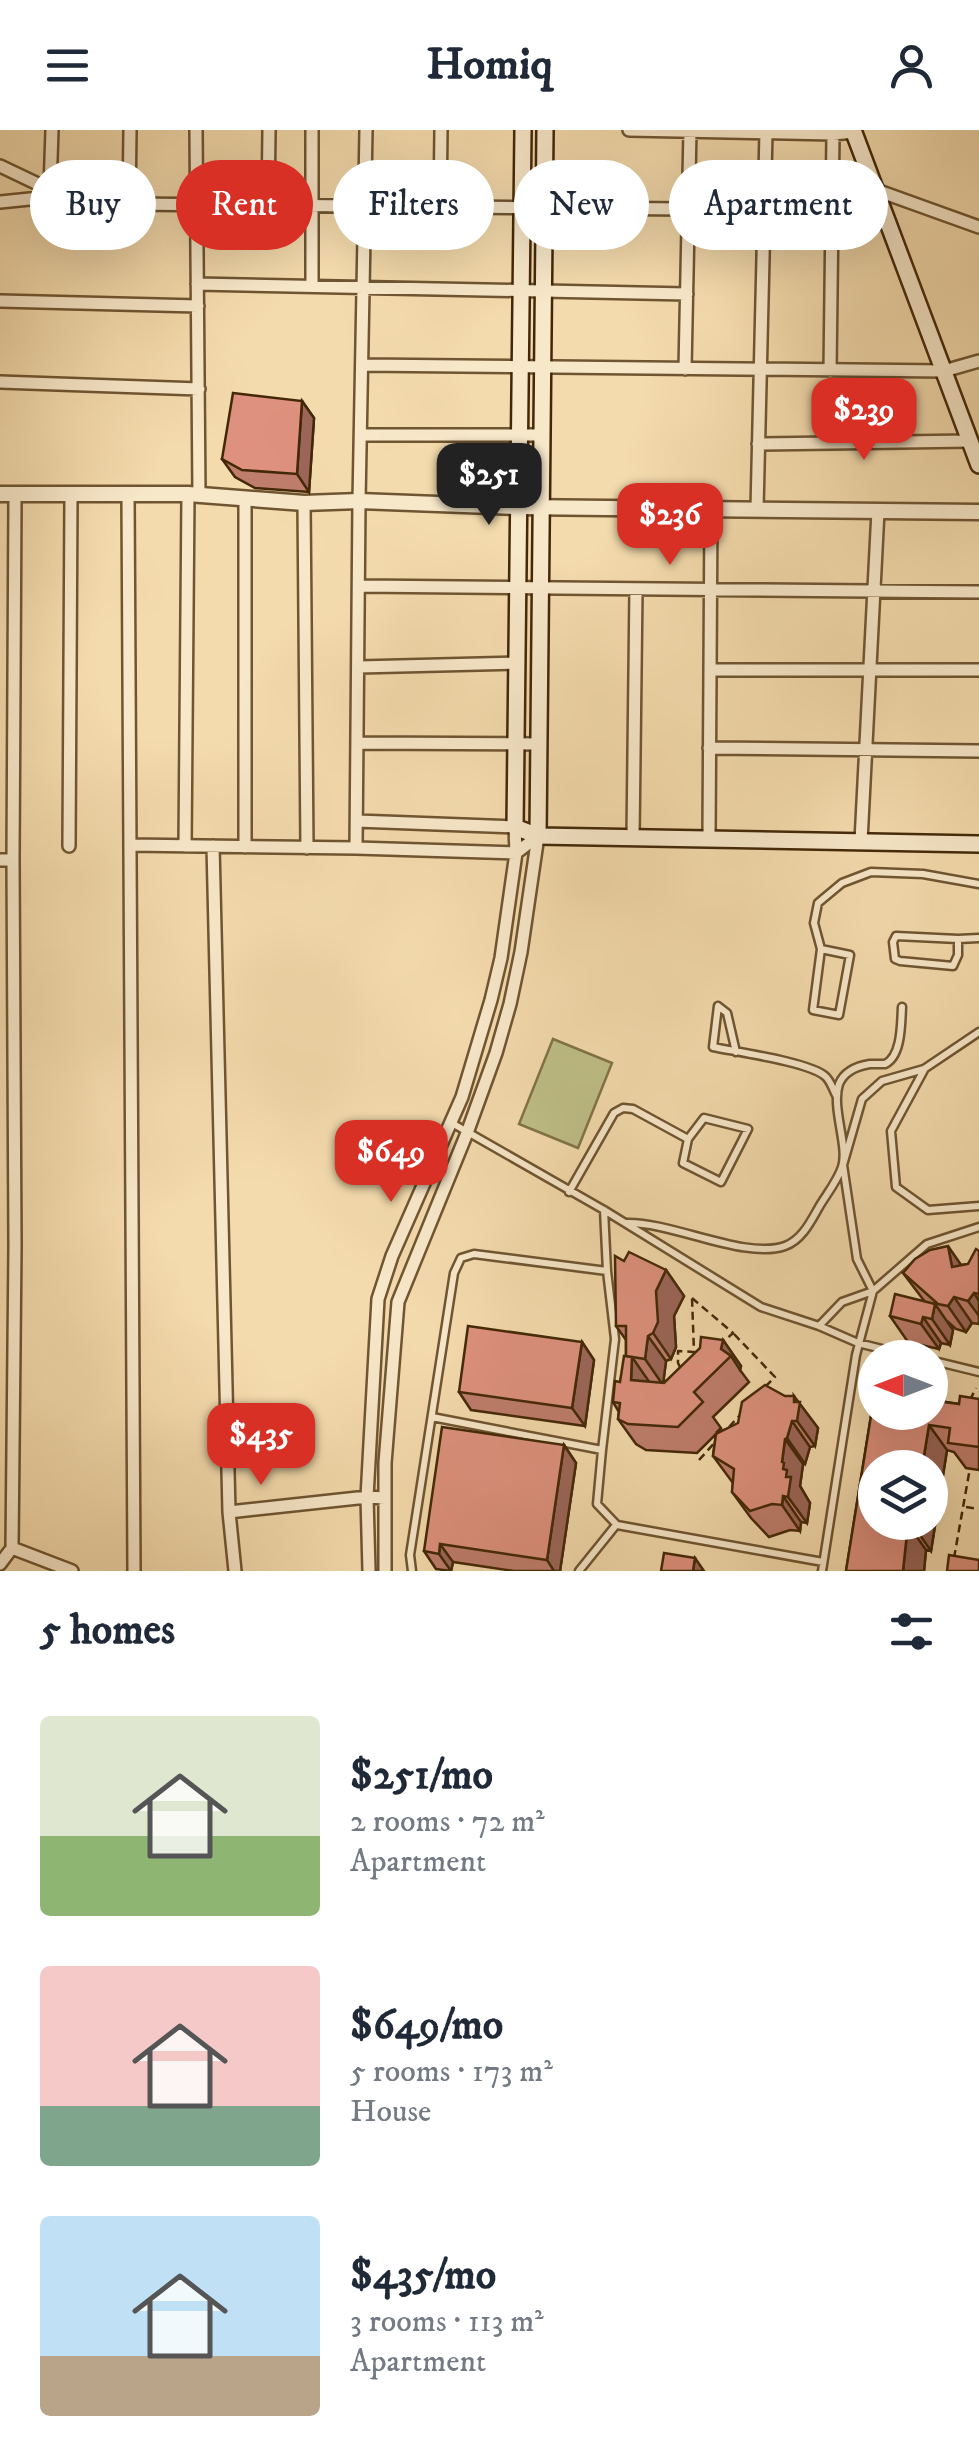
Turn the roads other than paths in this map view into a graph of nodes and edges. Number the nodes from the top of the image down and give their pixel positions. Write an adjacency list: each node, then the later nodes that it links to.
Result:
1 (52, 130): 15 (street)
2 (130, 130): 16 (street)
3 (196, 130): 17 (street)
4 (269, 130): 18 (street)
5 (312, 130): 19 (street)
6 (366, 130): 20 (street)
7 (441, 130): 21 (street)
8 (523, 130): 22 (main road)
9 (546, 130): 23 (main road)
10 (629, 130): 11 (street)
11 (690, 130): 13 (street); 24 (street)
12 (853, 131): 14 (street); 25 (main road)
13 (766, 132): 14 (street); 52 (street)
14 (833, 134): 53 (street)
15 (51, 160)
16 (130, 160)
17 (196, 160)
18 (269, 160)
19 (312, 160)
20 (366, 160)
21 (441, 160)
22 (523, 160)
23 (545, 160)
24 (689, 160)
25 (864, 160)
26 (0, 166): 27 (street)
27 (30, 180)
28 (888, 194): 32 (street)
29 (30, 199): 30 (street)
30 (0, 202)
31 (888, 222): 54 (main road)
32 (979, 227)
33 (197, 250): 39 (street)
34 (312, 250): 40 (street)
35 (364, 250): 41 (street)
36 (521, 250): 42 (main road)
37 (544, 250): 43 (main road)
38 (687, 250): 44 (street)
39 (198, 284): 40 (street); 46 (street)
40 (312, 286): 41 (street)
41 (364, 287): 42 (street); 49 (street)
42 (521, 290): 43 (street); 48 (main road)
43 (543, 291): 44 (street); 50 (main road)
44 (687, 294): 51 (street)
45 (0, 301): 46 (street)
46 (198, 306): 56 (street)
47 (979, 361): 54 (street)
48 (520, 365): 49 (street); 50 (street); 58 (main road)
49 (363, 366): 57 (street)
50 (542, 368): 51 (street); 59 (main road)
51 (685, 369): 52 (street)
52 (759, 370): 53 (street); 61 (street)
53 (830, 371): 54 (street)
54 (944, 371): 60 (main road)
55 (0, 382): 56 (street)
56 (198, 389): 65 (street)
57 (362, 435): 58 (street); 68 (street)
58 (519, 435): 59 (street); 71 (main road)
59 (541, 435): 70 (main road)
60 (970, 441): 61 (street); 62 (main road)
61 (758, 444): 73 (street)
62 (979, 465)
63 (7, 495): 66 (street); 109 (street)
64 (128, 495): 65 (street); 66 (street); 101 (street)
65 (194, 495): 67 (street); 103 (street)
66 (70, 496): 102 (street)
67 (244, 498): 69 (street); 105 (street)
68 (359, 501): 69 (street); 71 (street); 76 (street)
69 (304, 503): 106 (street)
70 (540, 506): 71 (street); 72 (street); 78 (main road)
71 (518, 507): 77 (main road)
72 (711, 508): 73 (street); 80 (street)
73 (757, 509): 74 (street)
74 (878, 510): 75 (street); 81 (street)
75 (979, 512)
76 (360, 586): 77 (street); 84 (street)
77 (518, 588): 78 (street); 83 (main road)
78 (540, 588): 79 (street); 89 (main road)
79 (636, 588): 80 (street); 97 (street)
80 (710, 589): 81 (street); 85 (street)
81 (874, 591): 82 (street); 86 (street)
82 (979, 592)
83 (516, 664): 84 (street); 90 (main road)
84 (359, 667): 88 (street)
85 (710, 670): 86 (street); 91 (street)
86 (870, 670): 87 (street); 92 (street)
87 (979, 670)
88 (358, 743): 90 (street); 94 (street)
89 (539, 744): 90 (street); 96 (main road)
90 (516, 746): 95 (main road)
91 (709, 748): 92 (street); 98 (street)
92 (866, 750): 93 (street); 99 (street)
93 (979, 751)
94 (357, 821): 95 (street); 107 (street)
95 (514, 827): 96 (main road); 108 (street)
96 (538, 836): 97 (main road); 108 (street); 115 (street)
97 (632, 837): 98 (main road)
98 (708, 838): 99 (main road)
99 (861, 841): 100 (main road)
100 (979, 844)
101 (130, 845): 103 (street); 151 (street)
102 (69, 846)
103 (185, 846): 104 (street)
104 (213, 846): 105 (street); 144 (street)
105 (245, 847): 106 (street)
106 (306, 848): 107 (street)
107 (356, 848): 108 (street)
108 (516, 852): 114 (street)
109 (6, 860): 143 (street)
110 (979, 884): 113 (lane)
111 (979, 938): 112 (lane)
112 (958, 940): 112 (lane)
113 (822, 950): 113 (lane)
114 (491, 1000): 115 (street); 121 (street)
115 (510, 1004): 122 (street)
116 (902, 1008): 120 (lane)
117 (979, 1032): 119 (lane)
118 (736, 1052): 118 (lane); 120 (lane)
119 (924, 1069): 124 (lane); 126 (lane)
120 (837, 1098): 124 (lane)
121 (450, 1122): 122 (lane); 132 (street)
122 (467, 1133): 125 (lane); 133 (street)
123 (688, 1139): 123 (lane); 125 (lane)
124 (844, 1166): 128 (lane); 131 (lane)
125 (569, 1192): 127 (lane)
126 (979, 1206)
127 (604, 1210): 128 (lane); 130 (lane)
128 (625, 1224): 134 (lane)
129 (979, 1227): 131 (lane)
130 (607, 1271): 139 (lane); 140 (lane)
131 (873, 1291): 134 (lane); 135 (lane)
132 (378, 1299): 133 (street); 141 (street)
133 (398, 1302): 142 (street)
134 (819, 1326): 136 (lane)
135 (859, 1340)
136 (858, 1344): 149 (lane)
137 (948, 1364): 138 (lane)
138 (979, 1372)
139 (431, 1417): 140 (lane); 155 (lane)
140 (602, 1450): 146 (lane)
141 (367, 1497): 142 (street); 144 (street); 153 (street)
142 (385, 1498): 154 (street)
143 (12, 1504): 145 (street); 147 (street)
144 (229, 1512): 152 (street)
145 (0, 1517)
146 (616, 1525): 149 (lane); 156 (lane)
147 (12, 1548): 148 (street); 150 (street)
148 (0, 1564)
149 (823, 1567)
150 (72, 1571)
151 (134, 1571)
152 (235, 1571)
153 (369, 1571)
154 (385, 1571)
155 (412, 1571)
156 (580, 1571)

